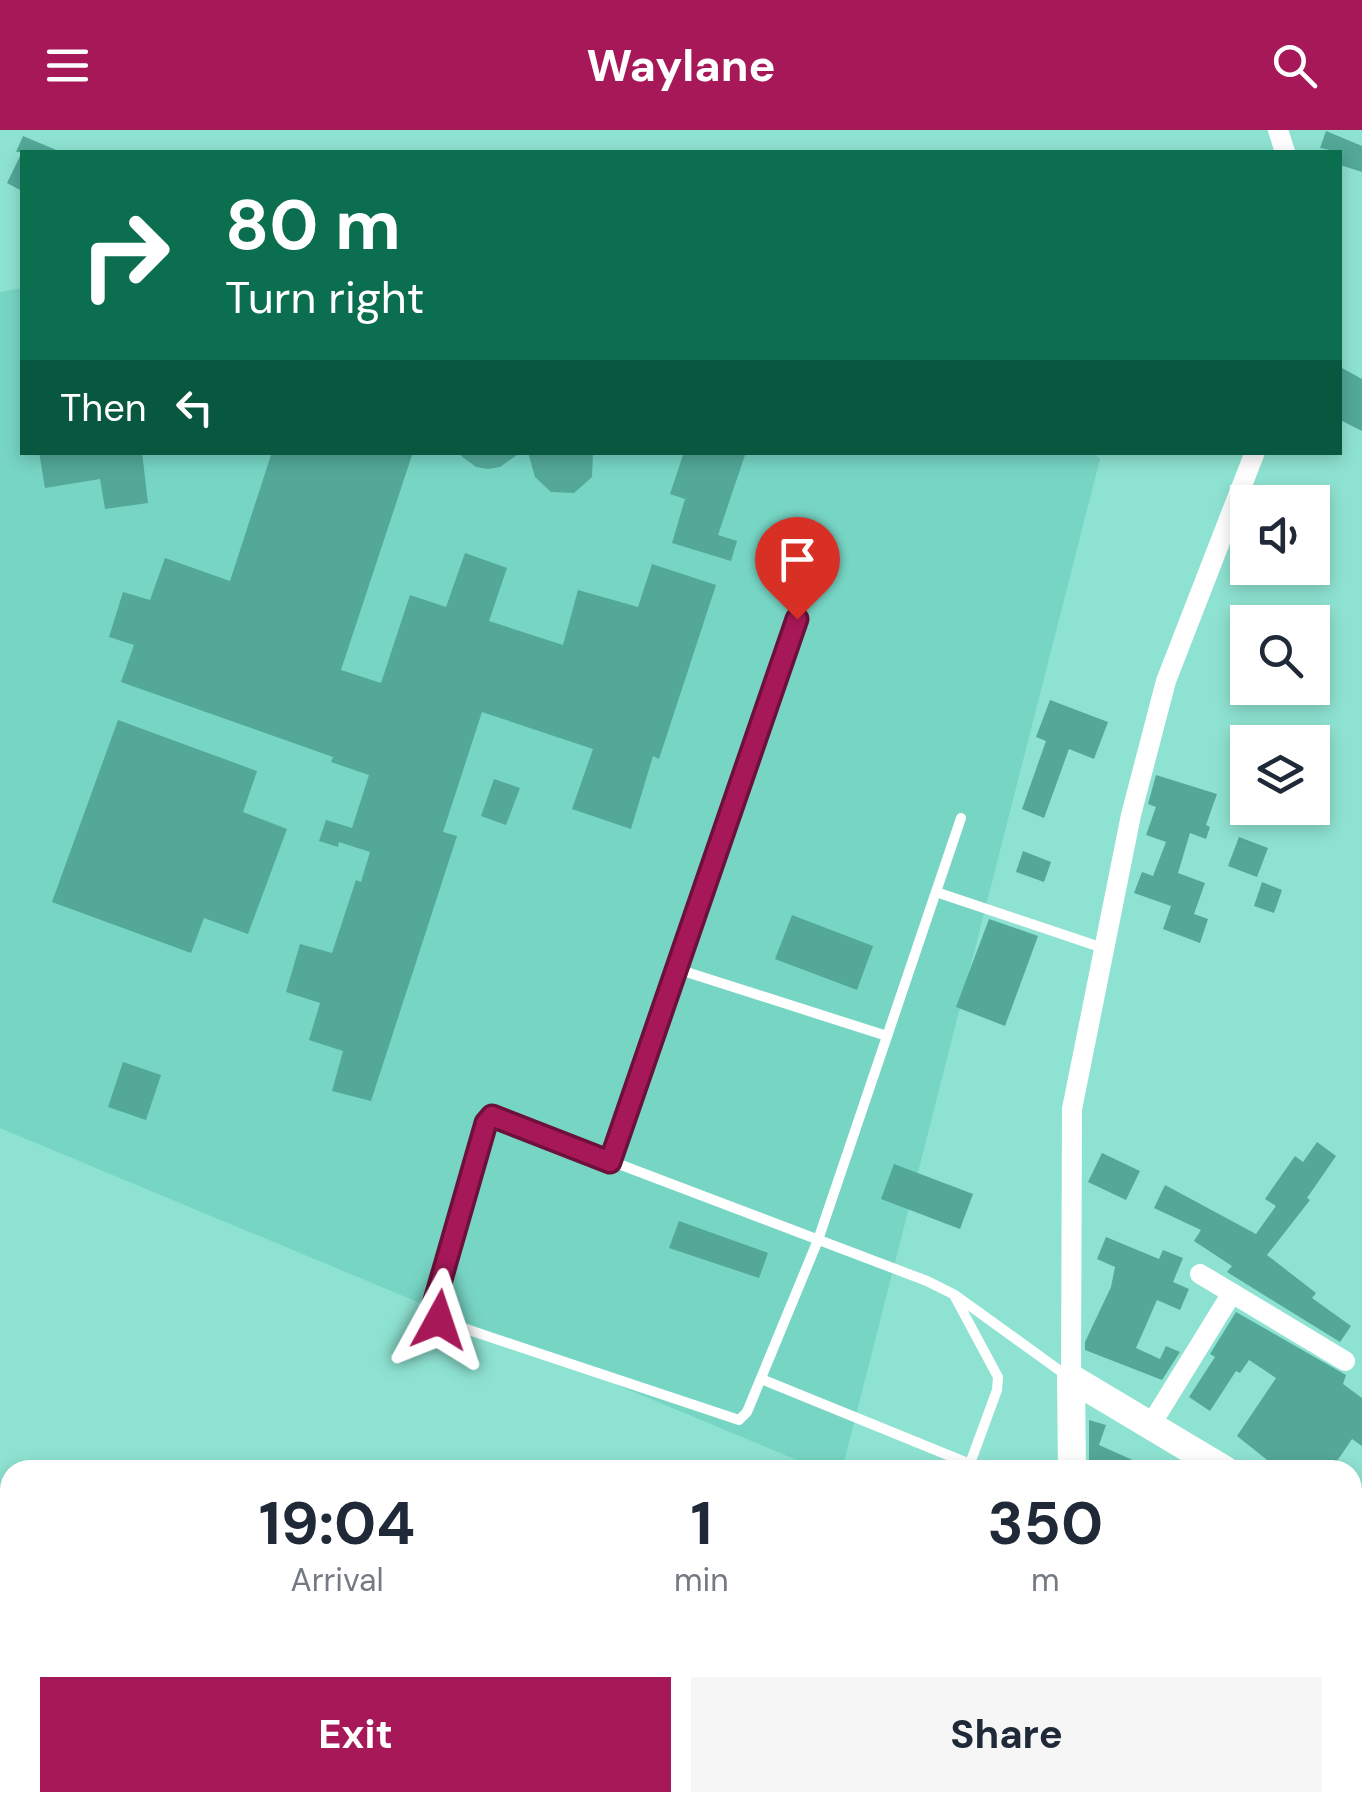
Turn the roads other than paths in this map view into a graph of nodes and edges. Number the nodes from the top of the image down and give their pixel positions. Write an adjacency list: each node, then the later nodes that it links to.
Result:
1 (1254, 455): 5 (street)
2 (797, 619): 6 (lane)
3 (961, 818): 4 (lane)
4 (936, 892): 5 (lane); 7 (lane)
5 (1107, 949): 14 (street)
6 (677, 968): 7 (lane); 8 (lane)
7 (887, 1036): 9 (lane)
8 (610, 1162): 9 (lane); 15 (lane)
9 (818, 1240): 12 (lane); 15 (lane)
10 (1200, 1274): 11 (street)
11 (1232, 1293): 13 (street); 16 (street)
12 (954, 1295): 14 (lane); 18 (lane)
13 (1344, 1361)
14 (1071, 1378): 16 (street); 19 (street)
15 (761, 1379): 17 (lane)
16 (1150, 1426): 20 (street)
17 (952, 1460)
18 (972, 1460)
19 (1072, 1460)
20 (1207, 1460)

